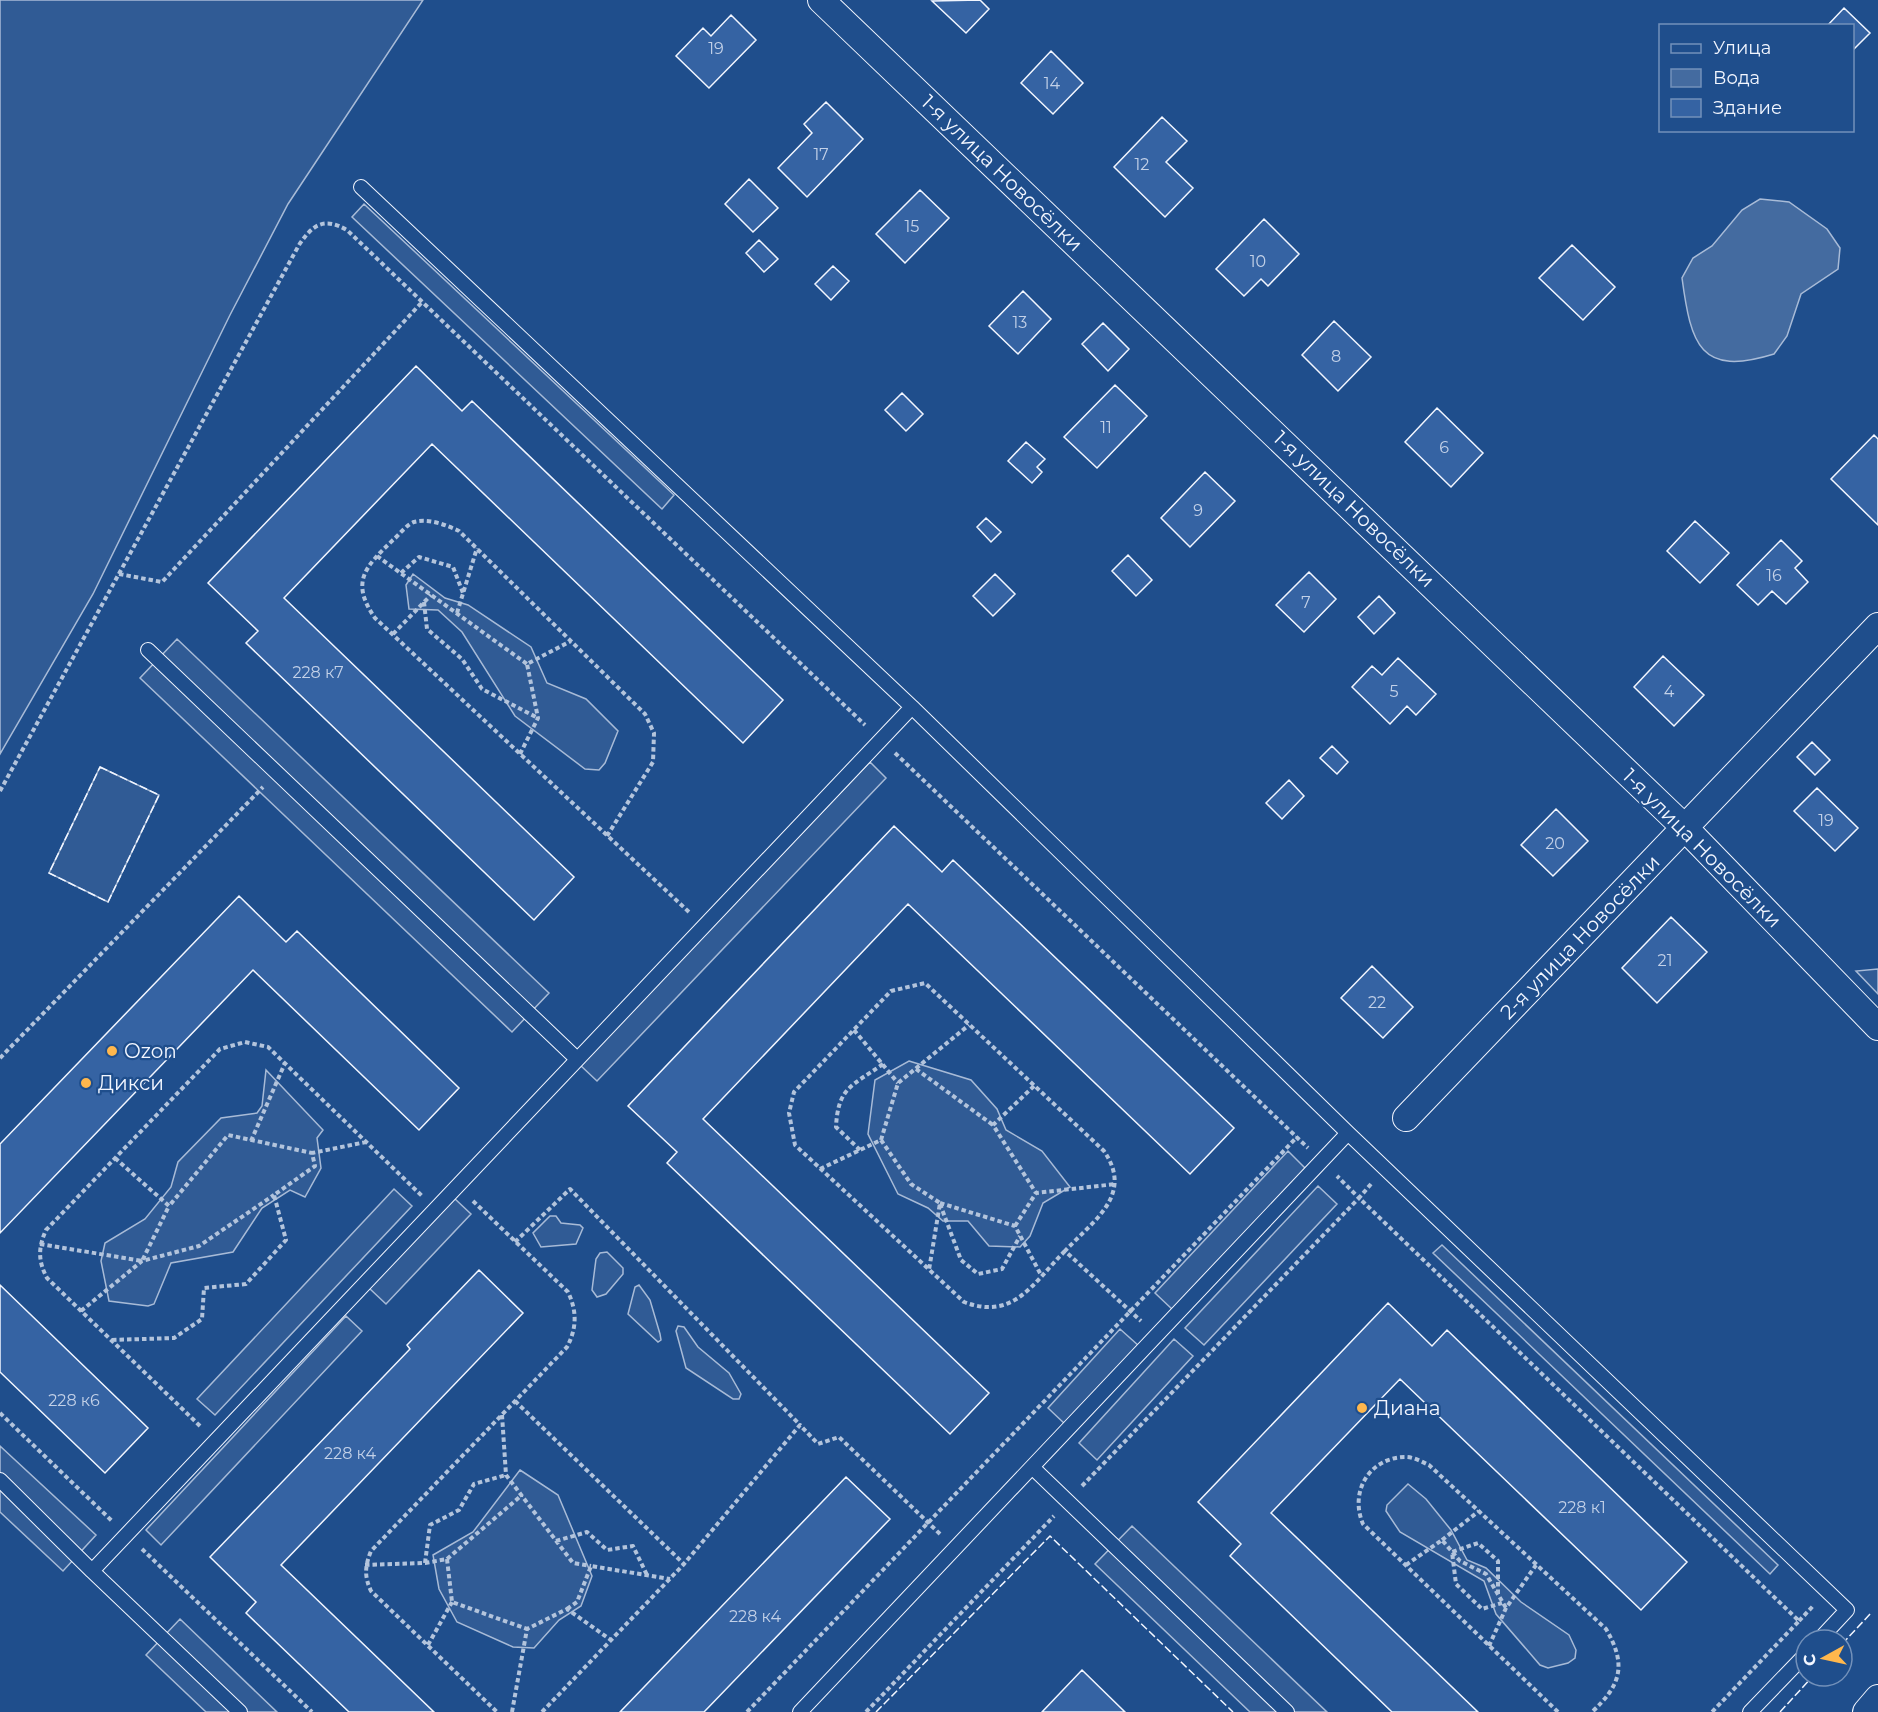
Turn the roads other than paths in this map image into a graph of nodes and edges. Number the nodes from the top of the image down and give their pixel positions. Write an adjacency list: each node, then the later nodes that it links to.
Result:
1 (821, 0): 6 (street, 1-я улица Новосёлки)
2 (361, 187): 5 (lane)
3 (1878, 626): 6 (street, 2-я улица Новосёлки)
4 (148, 650): 8 (lane)
5 (912, 707): 8 (lane); 10 (lane)
6 (1685, 828): 7 (street, 1-я улица Новосёлки); 9 (street, 2-я улица Новосёлки)
7 (1878, 1027)
8 (577, 1059): 13 (lane)
9 (1406, 1118)
10 (1348, 1133): 11 (lane); 14 (lane)
11 (1032, 1467): 18 (lane); 19 (lane)
12 (0, 1480): 13 (lane)
13 (92, 1571): 17 (lane)
14 (1830, 1628)
15 (1794, 1666): 20 (lane)
16 (1878, 1698): 21 (street)
17 (240, 1712)
18 (800, 1712)
19 (1287, 1712)
20 (1750, 1712)
21 (1866, 1712)

